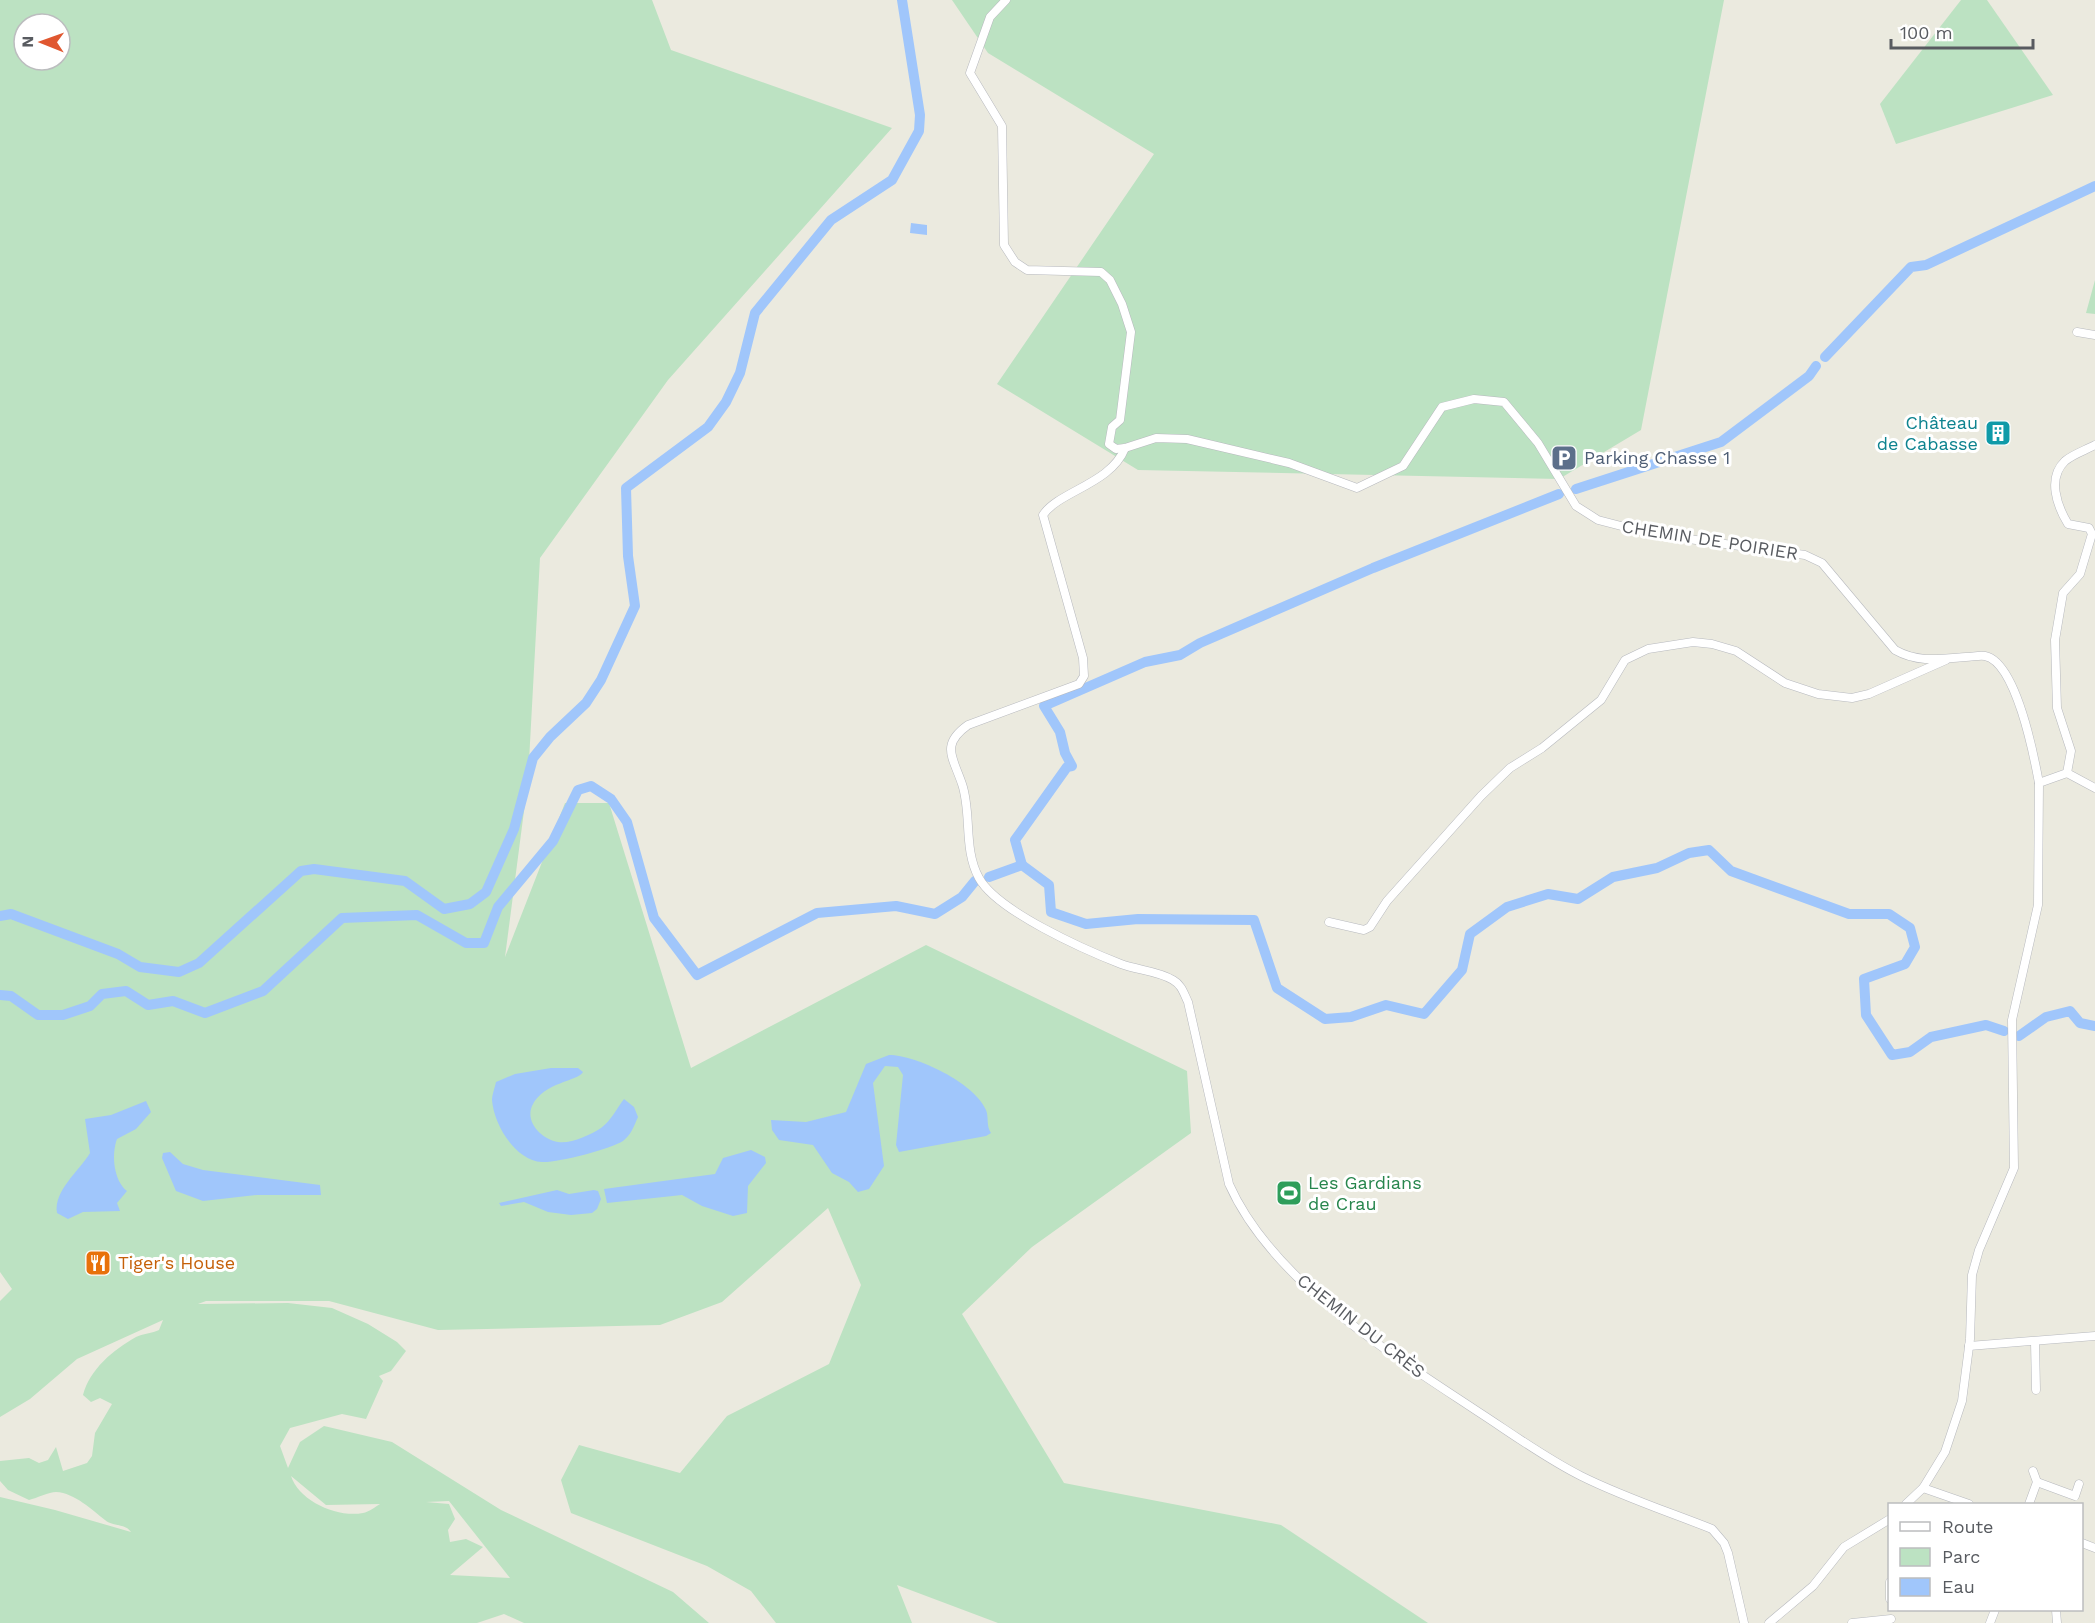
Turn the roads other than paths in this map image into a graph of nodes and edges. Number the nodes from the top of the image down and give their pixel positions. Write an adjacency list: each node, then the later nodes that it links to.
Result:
1 (1006, 0): 5 (street)
2 (2077, 332): 3 (street)
3 (2095, 335)
4 (2095, 445): 7 (street)
5 (1125, 448): 6 (street, CHEMIN DE POIRIER); 24 (street, CHEMIN DU CRÈS)
6 (1950, 658): 8 (street, CHEMIN DE POIRIER); 10 (street)
7 (2067, 773): 8 (street); 9 (street)
8 (2039, 783): 13 (street, CHEMIN DE POIRIER)
9 (2095, 788)
10 (1329, 922)
11 (2095, 1336): 12 (street)
12 (2035, 1342): 13 (street); 14 (street)
13 (1969, 1346): 18 (street, CHEMIN DE POIRIER)
14 (2036, 1390)
15 (2032, 1471): 16 (street)
16 (2037, 1482): 17 (street); 21 (street)
17 (2079, 1484)
18 (1923, 1488): 19 (street, CHEMIN DE POIRIER); 20 (street)
19 (1907, 1503)
20 (1966, 1503)
21 (2029, 1503)
22 (1888, 1520): 25 (street)
23 (1891, 1621): 26 (street)
24 (1744, 1623)
25 (1769, 1623)
26 (1852, 1623)

